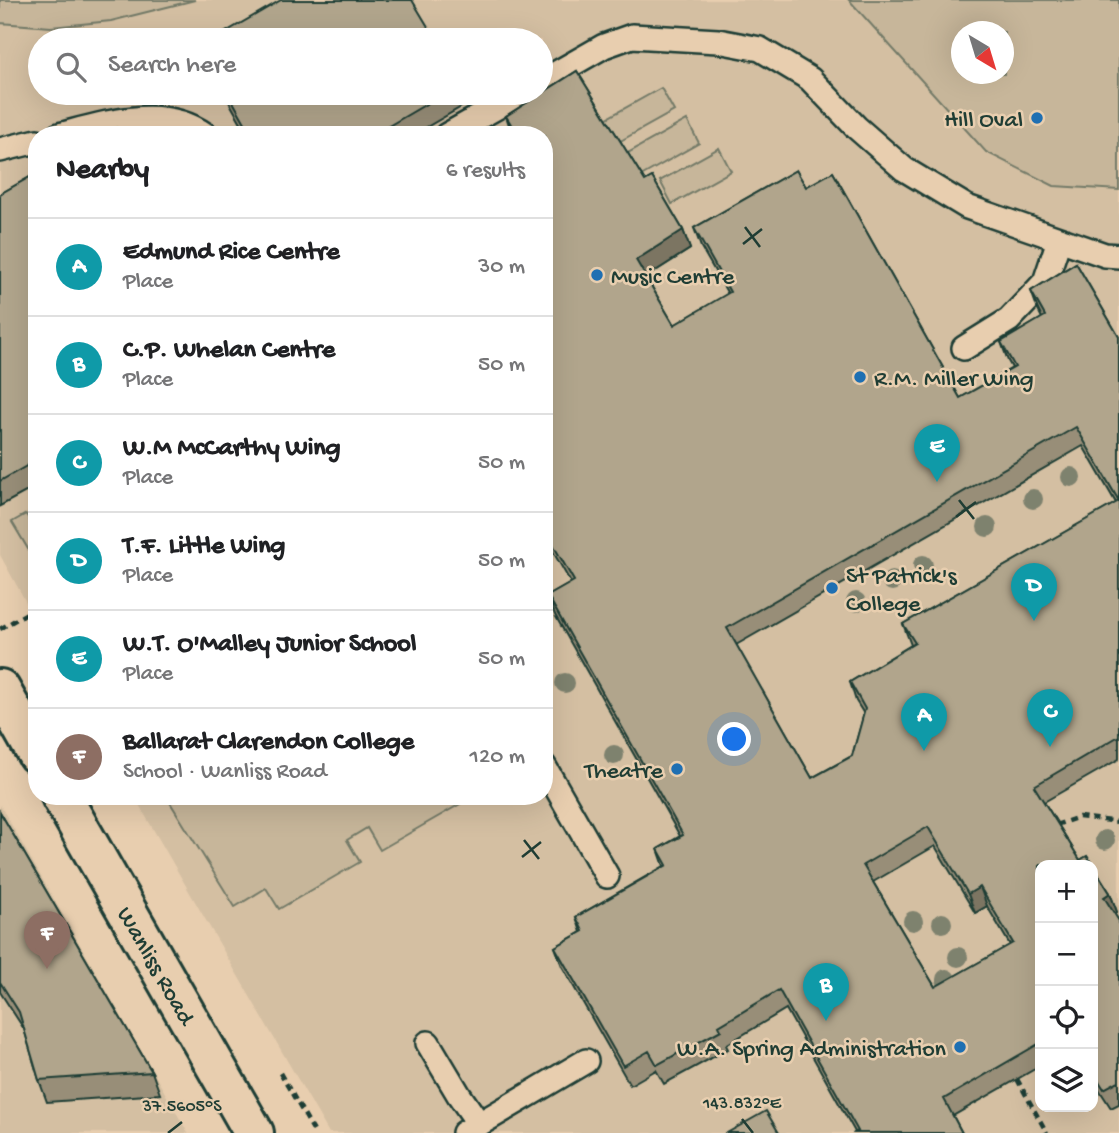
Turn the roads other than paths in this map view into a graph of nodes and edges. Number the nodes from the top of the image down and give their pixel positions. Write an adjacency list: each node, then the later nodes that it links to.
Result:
1 (553, 75): 8 (lane)
2 (501, 105): 5 (lane)
3 (102, 126): 4 (lane)
4 (189, 126)
5 (463, 126)
6 (28, 143): 7 (lane)
7 (0, 150)
8 (1059, 240): 9 (lane); 10 (lane)
9 (1119, 256)
10 (964, 348)
11 (0, 689): 12 (street)
12 (28, 738)
13 (553, 782): 15 (lane)
14 (66, 805): 19 (street, Wanliss Road)
15 (607, 876)
16 (428, 1043): 18 (lane)
17 (586, 1061): 18 (lane)
18 (471, 1129)
19 (254, 1133)

